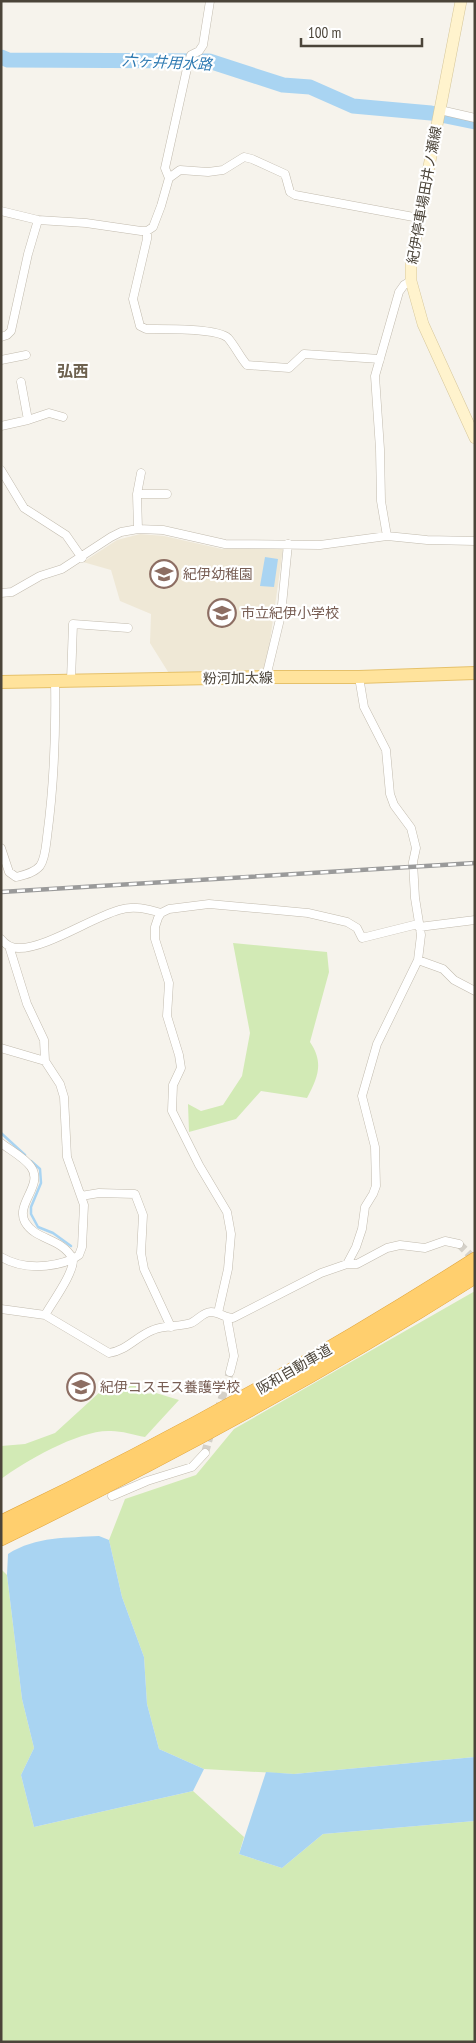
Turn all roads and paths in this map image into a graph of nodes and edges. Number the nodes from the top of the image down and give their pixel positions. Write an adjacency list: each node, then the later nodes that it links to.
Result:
1 (210, 1): 5 (street)
2 (461, 1): 3 (main road, 紀伊停車場田井ノ瀬線)
3 (439, 114): 4 (street); 7 (main road, 紀伊停車場田井ノ瀬線)
4 (475, 118)
5 (169, 178): 7 (street); 9 (street)
6 (1, 211): 8 (street)
7 (419, 218): 10 (main road, 紀伊停車場田井ノ瀬線)
8 (38, 220): 9 (street); 11 (street)
9 (147, 232): 13 (street)
10 (411, 281): 13 (street); 19 (main road, 紀伊停車場田井ノ瀬線)
11 (1, 337)
12 (26, 355): 14 (street)
13 (380, 359): 25 (street)
14 (1, 360)
15 (21, 382): 17 (street)
16 (63, 417): 17 (street)
17 (28, 420): 18 (street)
18 (1, 426)
19 (475, 438)
20 (1, 470): 28 (street)
21 (141, 473): 22 (street)
22 (137, 494): 23 (street); 24 (street)
23 (167, 494)
24 (138, 529): 27 (street); 28 (street)
25 (388, 536): 26 (street); 27 (street)
26 (475, 541)
27 (288, 544): 32 (street)
28 (82, 558): 29 (street)
29 (1, 593)
30 (128, 628): 34 (street)
31 (475, 672): 33 (main road, 粉河加太線)
32 (266, 677): 33 (main road, 粉河加太線); 34 (main road, 粉河加太線)
33 (359, 677): 40 (street)
34 (71, 680): 35 (main road, 粉河加太線)
35 (55, 681): 36 (main road, 粉河加太線); 37 (street)
36 (1, 682)
37 (1, 848)
38 (161, 913): 40 (street); 42 (street); 56 (street)
39 (475, 920): 40 (street)
40 (419, 926): 43 (street)
41 (1, 939): 42 (street)
42 (9, 946): 46 (street)
43 (418, 960): 44 (street); 53 (street)
44 (475, 992)
45 (1, 1048): 46 (street)
46 (45, 1061): 48 (street)
47 (1, 1143): 51 (street)
48 (81, 1196): 51 (street); 59 (street)
49 (460, 1244): 53 (street)
50 (1, 1257): 51 (street)
51 (73, 1259): 57 (street)
52 (475, 1260): 63 (highway, 阪和自動車道)
53 (347, 1264): 58 (street)
54 (475, 1276): 64 (highway, 阪和自動車道)
55 (1, 1309): 57 (street)
56 (218, 1313): 58 (street); 59 (street)
57 (45, 1316): 59 (street)
58 (227, 1318): 60 (street)
59 (171, 1327)
60 (230, 1372)
61 (204, 1453): 62 (street)
62 (112, 1496)
63 (1, 1523)
64 (1, 1538)

